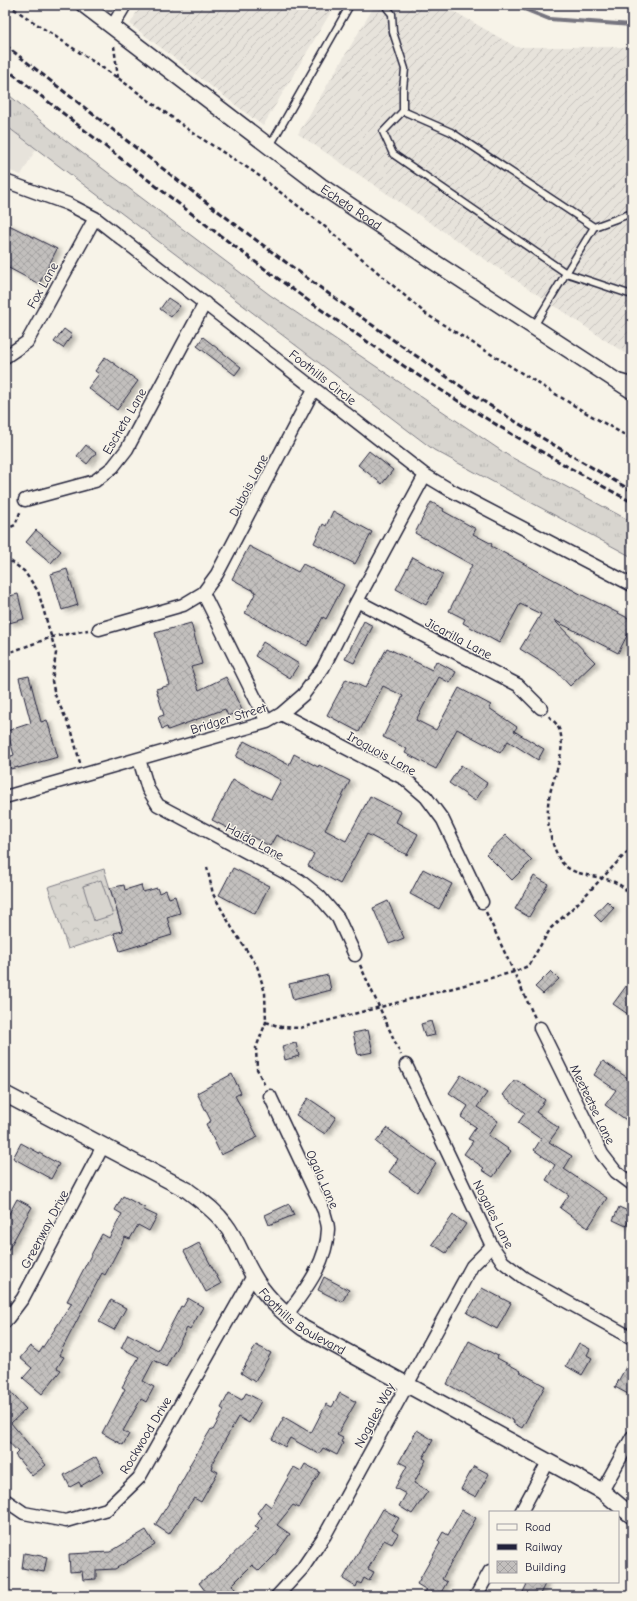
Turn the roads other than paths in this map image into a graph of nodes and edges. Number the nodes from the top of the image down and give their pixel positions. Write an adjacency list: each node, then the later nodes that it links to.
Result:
1 (84, 5): 5 (street, Echeta Road)
2 (125, 5): 5 (street)
3 (350, 5): 7 (lane)
4 (387, 8): 6 (lane)
5 (112, 27): 7 (street, Echeta Road)
6 (403, 111): 11 (lane); 12 (lane)
7 (269, 148): 15 (street, Echeta Road)
8 (5, 181): 10 (street, Foothills Circle)
9 (632, 214): 11 (lane)
10 (95, 218): 14 (street, Foothills Circle); 16 (street, Fox Lane)
11 (594, 227): 12 (lane)
12 (566, 273): 13 (lane); 15 (lane)
13 (632, 296)
14 (205, 303): 19 (street, Foothills Circle); 22 (street, Escheta Lane)
15 (533, 327): 17 (street, Echeta Road)
16 (5, 358)
17 (603, 372): 18 (lane); 20 (street, Echeta Road)
18 (632, 380)
19 (314, 389): 21 (street, Foothills Circle); 24 (street, Dubois Lane)
20 (632, 391)
21 (425, 475): 23 (street, Foothills Circle); 25 (street, Bridger Street)
22 (25, 500)
23 (632, 585)
24 (203, 593): 26 (street, Dubois Lane); 29 (street)
25 (357, 600): 27 (street, Jicarilla Lane); 28 (street, Bridger Street)
26 (99, 628)
27 (541, 708)
28 (281, 714): 29 (street, Bridger Street); 32 (street, Iroquois Lane)
29 (267, 722): 30 (street, Bridger Street)
30 (139, 759): 31 (street, Bridger Street); 33 (street, Haida Lane)
31 (5, 797)
32 (482, 902)
33 (355, 956)
34 (540, 1028): 39 (street, Meeteetse Lane)
35 (406, 1065): 40 (street, Nogales Lane)
36 (5, 1094): 38 (street, Foothills Boulevard)
37 (270, 1096): 42 (street, Ogala Lane)
38 (103, 1146): 41 (street, Foothills Boulevard); 43 (street, Greenway Drive)
39 (632, 1184)
40 (492, 1246): 44 (street, Nogales Lane); 45 (street, Nogales Way)
41 (253, 1276): 42 (street, Foothills Boulevard); 49 (street, Rockwood Drive)
42 (286, 1316): 45 (street, Foothills Boulevard)
43 (5, 1322)
44 (632, 1338)
45 (406, 1385): 47 (street, Foothills Boulevard); 53 (street, Nogales Way)
46 (632, 1437): 48 (street)
47 (548, 1462): 48 (street, Foothills Boulevard); 50 (street)
48 (602, 1491): 51 (street, Foothills Boulevard)
49 (5, 1500)
50 (522, 1511)
51 (632, 1516)
52 (489, 1573): 54 (street)
53 (277, 1596)
54 (476, 1596)

